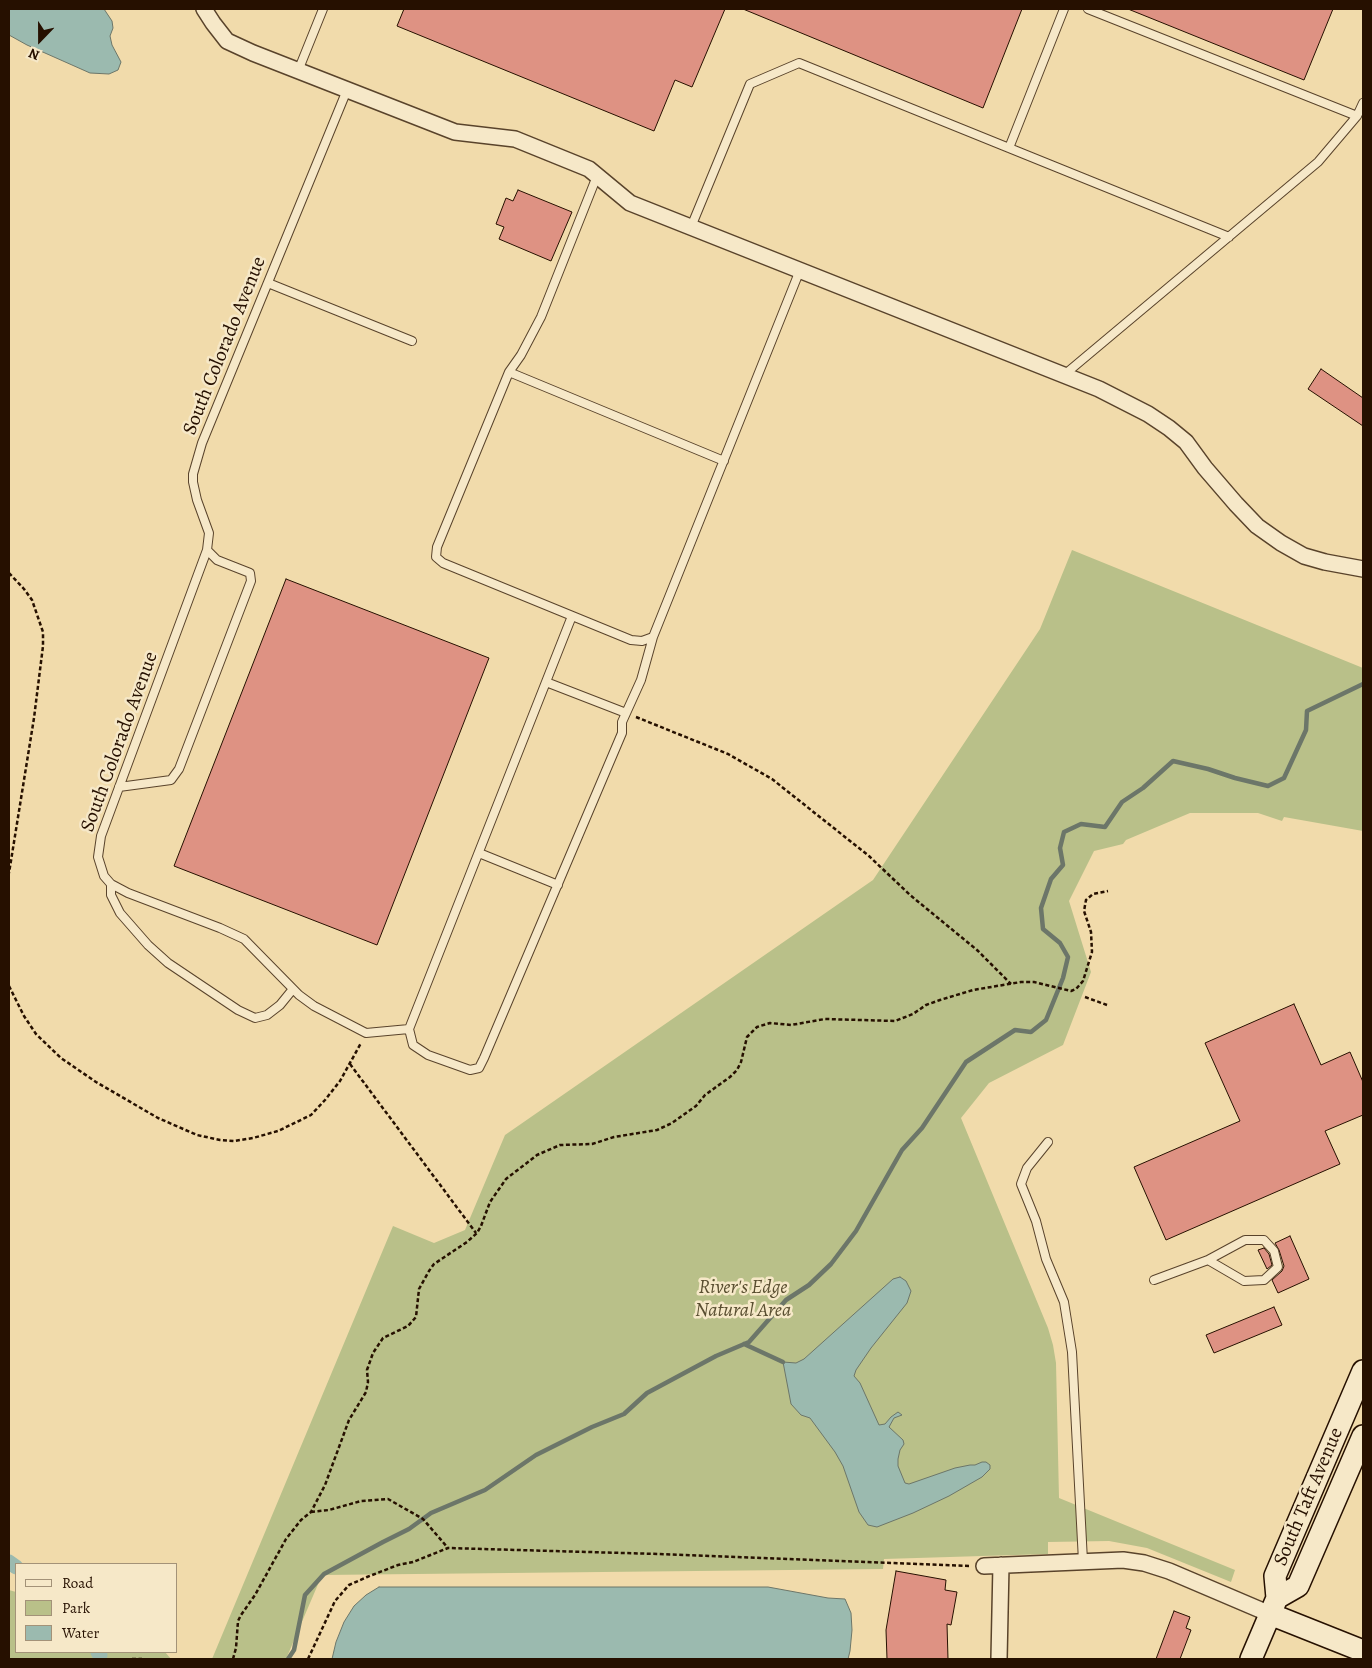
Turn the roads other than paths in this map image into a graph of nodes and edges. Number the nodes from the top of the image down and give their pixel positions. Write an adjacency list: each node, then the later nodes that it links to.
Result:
1 (204, 9): 5 (street)
2 (323, 9): 5 (lane)
3 (1064, 9): 9 (lane)
4 (1088, 9): 8 (lane)
5 (298, 71): 6 (street)
6 (347, 90): 10 (street); 14 (lane, South Colorado Avenue)
7 (1363, 103): 8 (lane)
8 (1357, 116): 12 (lane)
9 (1009, 148): 11 (lane); 12 (lane)
10 (597, 176): 11 (street); 16 (lane)
11 (691, 227): 13 (street)
12 (1229, 237): 17 (lane)
13 (800, 270): 17 (street); 18 (lane)
14 (268, 283): 15 (lane); 19 (lane, South Colorado Avenue)
15 (412, 341)
16 (509, 372): 18 (lane); 21 (lane)
17 (1064, 375): 20 (street)
18 (724, 461): 22 (lane)
19 (207, 550): 25 (lane, South Colorado Avenue); 25 (lane)
20 (1363, 569)
21 (572, 616): 22 (lane); 23 (lane)
22 (653, 637): 24 (lane)
23 (546, 682): 24 (lane); 26 (lane)
24 (626, 713): 28 (lane)
25 (119, 787): 27 (lane, South Colorado Avenue)
26 (479, 853): 28 (lane); 30 (lane)
27 (111, 884): 29 (lane); 29 (lane, South Colorado Avenue)
28 (558, 884): 30 (lane)
29 (293, 989): 30 (lane)
30 (410, 1029)
31 (1048, 1142): 36 (lane)
32 (1208, 1260): 32 (lane); 33 (lane)
33 (1154, 1280)
34 (1363, 1371): 39 (main road, South Taft Avenue)
35 (1363, 1436): 39 (main road, South Taft Avenue)
36 (1083, 1561): 37 (street); 39 (street)
37 (1001, 1565): 38 (street); 41 (street)
38 (984, 1566)
39 (1274, 1606): 40 (main road); 42 (main road, South Taft Avenue)
40 (1363, 1651)
41 (999, 1659)
42 (1251, 1659)

